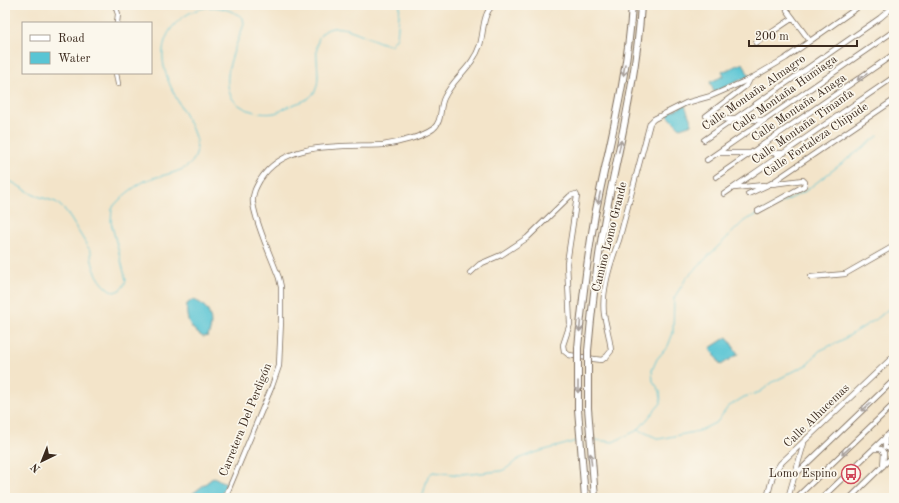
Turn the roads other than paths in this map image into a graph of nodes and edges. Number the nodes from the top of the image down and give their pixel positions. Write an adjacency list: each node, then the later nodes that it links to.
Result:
1 (115, 5): 9 (street)
2 (493, 5): 46 (street, Carretera Del Perdigón)
3 (632, 5): 47 (highway, one-way to 47, bridge)
4 (641, 5): 48 (highway, one-way to 4, bridge)
5 (861, 5): 11 (street, Camino Lomo Grande)
6 (894, 6): 19 (street, Calle Montaña Almagro)
7 (787, 10): 8 (street)
8 (793, 18): 11 (street); 12 (street)
9 (117, 22)
10 (894, 31): 20 (street, Calle Montaña Humiaga)
11 (810, 41): 16 (street, Camino Lomo Grande)
12 (756, 43)
13 (894, 54): 23 (street, Calle Montaña Anaga, one-way to 23)
14 (116, 74): 17 (street)
15 (894, 77): 24 (street, Calle Montaña Timanfa)
16 (750, 79): 19 (street); 33 (street, Camino Lomo Grande)
17 (118, 84)
18 (894, 100): 27 (street, Calle Fortaleza Chipude)
19 (734, 119): 20 (street); 21 (street, Calle Montaña Almagro)
20 (766, 120): 22 (street, Calle Montaña Humiaga)
21 (704, 140)
22 (718, 153): 23 (street); 25 (street, Calle Montaña Humiaga)
23 (750, 153): 24 (street); 26 (street, Calle Montaña Anaga)
24 (784, 153): 28 (street, Calle Montaña Timanfa)
25 (707, 160)
26 (716, 177)
27 (770, 184): 28 (street); 30 (street, Calle Fortaleza Chipude); 31 (street)
28 (732, 188): 29 (street, Calle Montaña Timanfa)
29 (724, 194)
30 (748, 194)
31 (758, 211)
32 (894, 246): 34 (street)
33 (470, 273)
34 (811, 277)
35 (894, 356): 40 (street, Calle Alhucemas)
36 (894, 380): 45 (street, one-way to 45)
37 (894, 404): 51 (street, one-way to 51)
38 (894, 429): 39 (street)
39 (885, 437): 41 (street); 42 (street)
40 (805, 441): 45 (street); 49 (street, Calle Alhucemas)
41 (874, 449): 44 (street); 52 (street)
42 (894, 451)
43 (894, 455): 44 (street)
44 (883, 466): 53 (street)
45 (794, 476): 50 (street)
46 (225, 498)
47 (584, 498)
48 (595, 498)
49 (767, 498)
50 (788, 498)
51 (796, 498)
52 (822, 498)
53 (850, 498)

